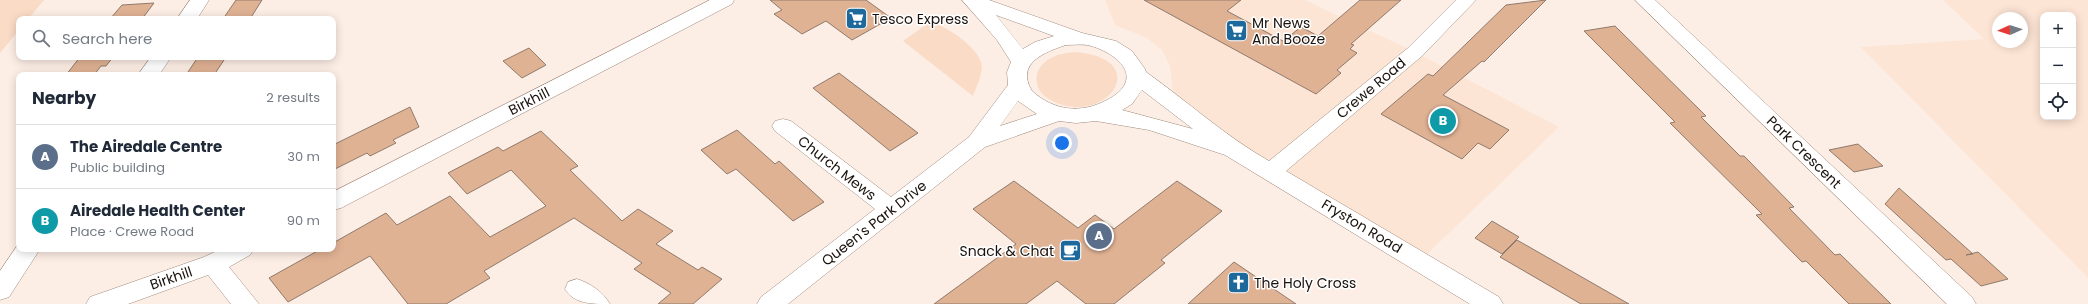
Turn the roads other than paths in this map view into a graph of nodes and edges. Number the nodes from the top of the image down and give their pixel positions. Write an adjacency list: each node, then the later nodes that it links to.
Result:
1 (200, 0): 6 (street)
2 (725, 0): 19 (street, Birkhill)
3 (1467, 0): 18 (street, Crewe Road)
4 (1644, 0): 31 (street, Park Crescent)
5 (972, 1): 7 (street, Fryston Road); 9 (street, Fryston Road)
6 (189, 16)
7 (1082, 38): 9 (street, Fryston Road); 11 (street, Fryston Road)
8 (158, 60): 10 (street)
9 (1021, 61): 12 (street)
10 (150, 72)
11 (1137, 76): 13 (street, Fryston Road); 17 (street, Fryston Road)
12 (1018, 86): 14 (street, Fryston Road); 16 (street, Queen's Park Drive)
13 (1100, 113): 14 (street, Fryston Road); 17 (street, Fryston Road)
14 (1058, 114): 16 (street, Queen's Park Drive)
15 (783, 126): 20 (street, Church Mews)
16 (977, 142): 20 (street, Queen's Park Drive)
17 (1233, 150): 18 (street, Fryston Road)
18 (1271, 172): 30 (street, Fryston Road)
19 (336, 200)
20 (890, 210): 29 (street, Queen's Park Drive)
21 (26, 252): 25 (street)
22 (236, 252): 23 (street, Birkhill)
23 (213, 264): 26 (street, Birkhill); 27 (street)
24 (577, 288): 28 (street)
25 (0, 290)
26 (99, 304)
27 (246, 304)
28 (597, 304)
29 (770, 304)
30 (1490, 304)
31 (1963, 304)

